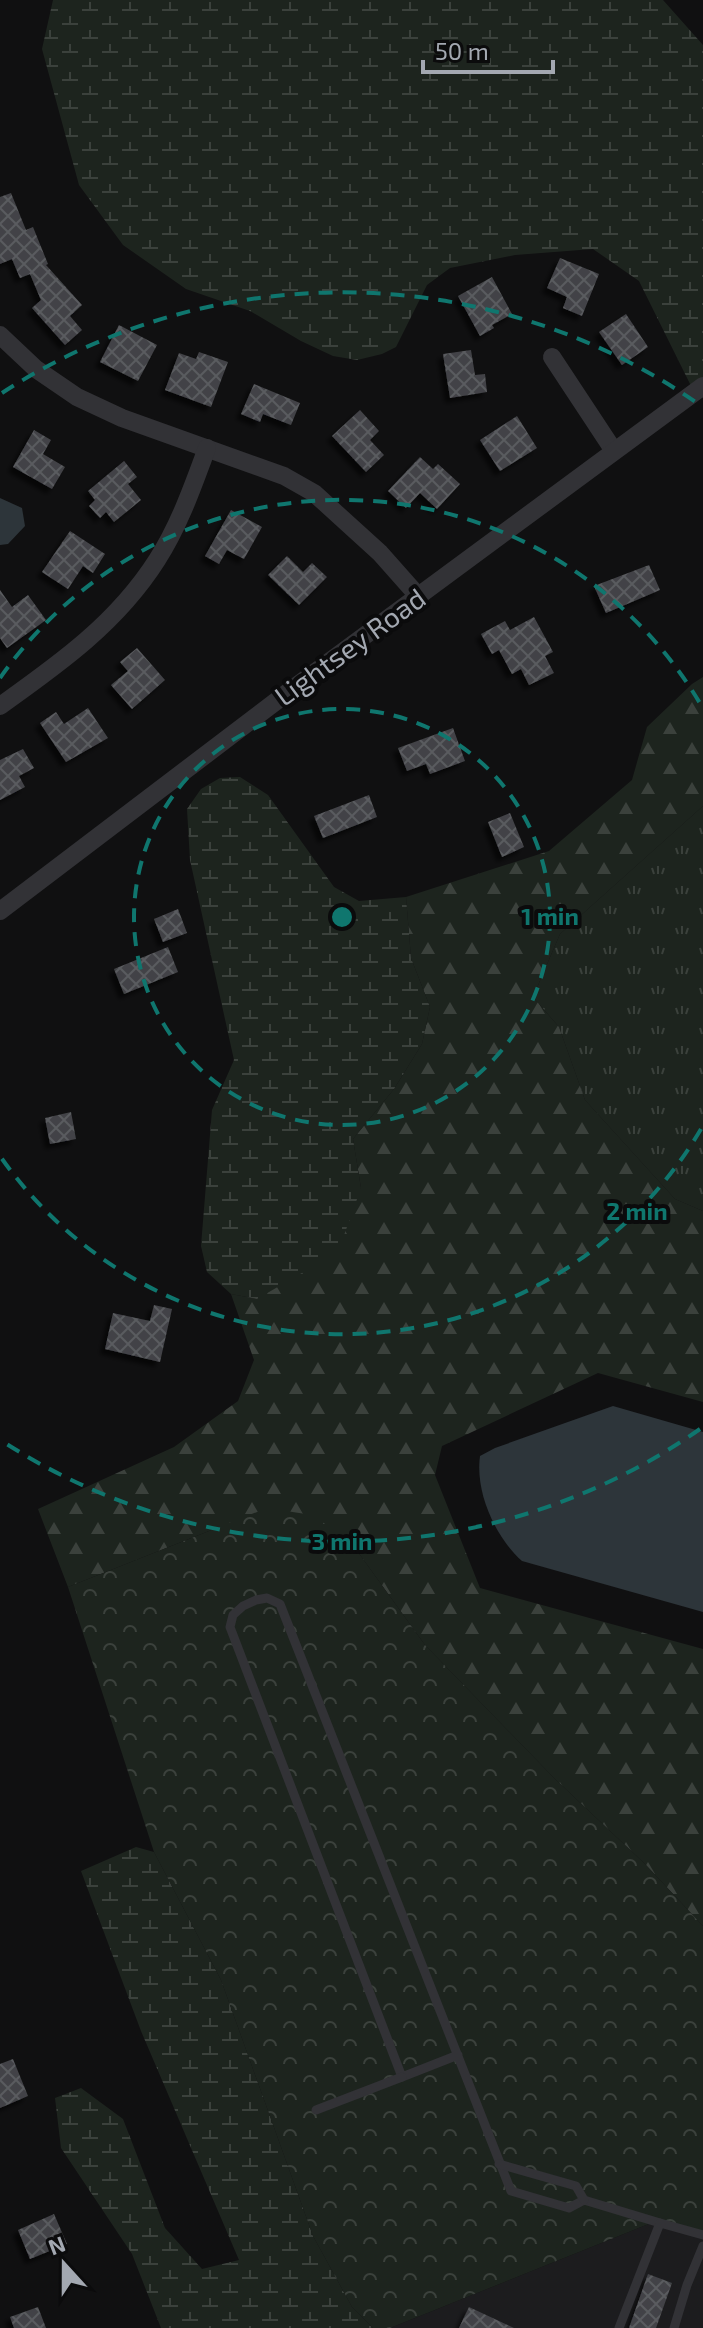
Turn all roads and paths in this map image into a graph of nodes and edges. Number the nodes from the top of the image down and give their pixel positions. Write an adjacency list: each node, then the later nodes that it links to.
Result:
1 (0, 335): 4 (street)
2 (552, 357): 5 (street)
3 (703, 386): 5 (street, Lightsey Road)
4 (207, 448): 6 (street); 7 (street)
5 (614, 451): 6 (street, Lightsey Road)
6 (419, 597): 8 (street, Lightsey Road)
7 (0, 706)
8 (0, 911)
9 (458, 2055): 10 (lane); 10 (lane); 12 (lane)
10 (402, 2077): 11 (lane)
11 (316, 2110)
12 (499, 2164): 13 (lane); 13 (lane)
13 (584, 2200): 14 (lane)
14 (660, 2223): 15 (lane); 17 (lane)
15 (703, 2235)
16 (703, 2246): 18 (lane)
17 (619, 2328)
18 (674, 2328)

